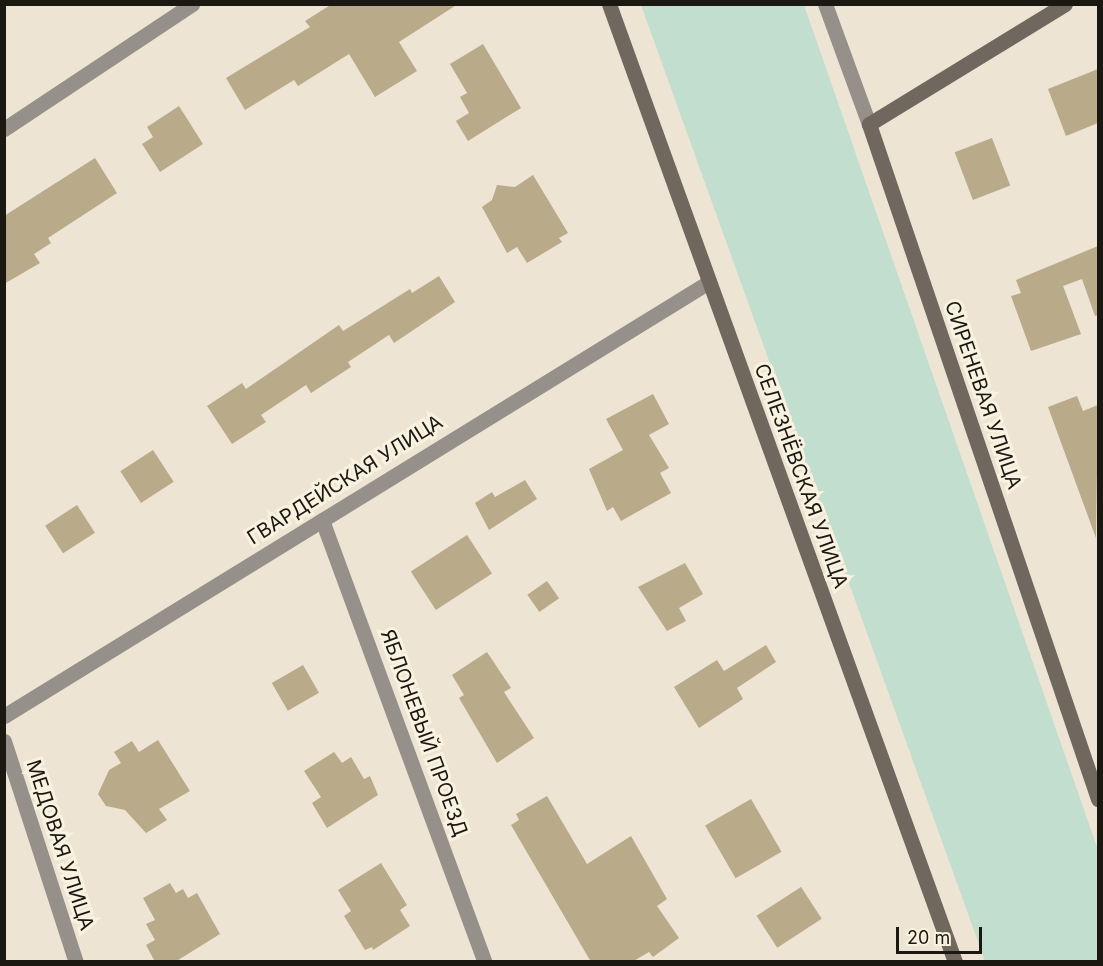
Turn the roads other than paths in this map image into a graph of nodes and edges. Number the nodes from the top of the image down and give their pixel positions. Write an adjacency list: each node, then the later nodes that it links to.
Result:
1 (192, 4): 6 (street)
2 (609, 4): 7 (street, СЕЛЕЗНЁВСКАЯ УЛИЦА)
3 (825, 4): 5 (street, СИРЕНЕВАЯ УЛИЦА)
4 (1065, 4): 5 (street)
5 (869, 124): 11 (street, СИРЕНЕВАЯ УЛИЦА)
6 (4, 129)
7 (709, 282): 8 (street, ГВАРДЕЙСКАЯ УЛИЦА); 14 (street, СЕЛЕЗНЁВСКАЯ УЛИЦА)
8 (322, 520): 9 (street, ГВАРДЕЙСКАЯ УЛИЦА); 13 (street, ЯБЛОНЕВЫЙ ПРОЕЗД)
9 (4, 716)
10 (4, 741): 12 (street, МЕДОВАЯ УЛИЦА)
11 (1098, 799)
12 (76, 962)
13 (485, 962)
14 (955, 962)

